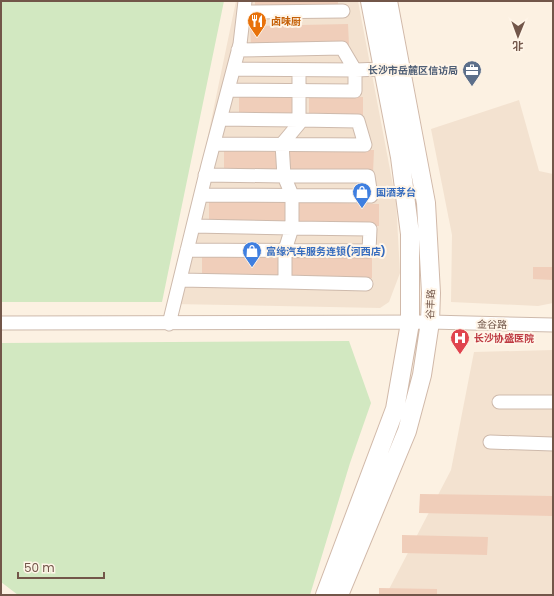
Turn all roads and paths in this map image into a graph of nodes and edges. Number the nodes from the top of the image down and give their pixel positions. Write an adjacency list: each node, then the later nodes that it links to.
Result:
1 (370, 1): 7 (street, 谷丰路)
2 (388, 1): 27 (street, 谷丰路)
3 (245, 6): 4 (street); 5 (street)
4 (343, 11)
5 (238, 50): 6 (street); 9 (street)
6 (234, 69): 8 (street); 10 (street)
7 (383, 69): 9 (street); 29 (street, 谷丰路)
8 (299, 70): 9 (street); 11 (street)
9 (355, 70): 11 (street)
10 (228, 90): 11 (street); 12 (street)
11 (300, 91): 13 (street)
12 (221, 119): 13 (street); 14 (street)
13 (300, 120): 15 (street); 15 (street)
14 (214, 144): 15 (street); 16 (street)
15 (282, 144): 17 (street)
16 (206, 175): 17 (street); 18 (street)
17 (284, 176): 19 (street); 19 (street)
18 (201, 195): 19 (street); 20 (street)
19 (292, 195): 21 (street)
20 (193, 226): 21 (street); 22 (street)
21 (292, 228): 23 (street); 23 (street)
22 (187, 250): 23 (street); 24 (street)
23 (285, 250): 25 (street)
24 (180, 280): 25 (street); 30 (street)
25 (285, 282): 26 (street)
26 (366, 284)
27 (430, 322): 29 (street, 金谷路); 31 (street, 金谷路); 37 (street, 谷丰路)
28 (1, 323): 30 (street, 金谷路)
29 (410, 323): 30 (street, 金谷路); 36 (street, 谷丰路)
30 (169, 324)
31 (553, 325)
32 (499, 402): 33 (street)
33 (553, 402)
34 (490, 442): 35 (street)
35 (553, 444)
36 (325, 595)
37 (339, 595)

